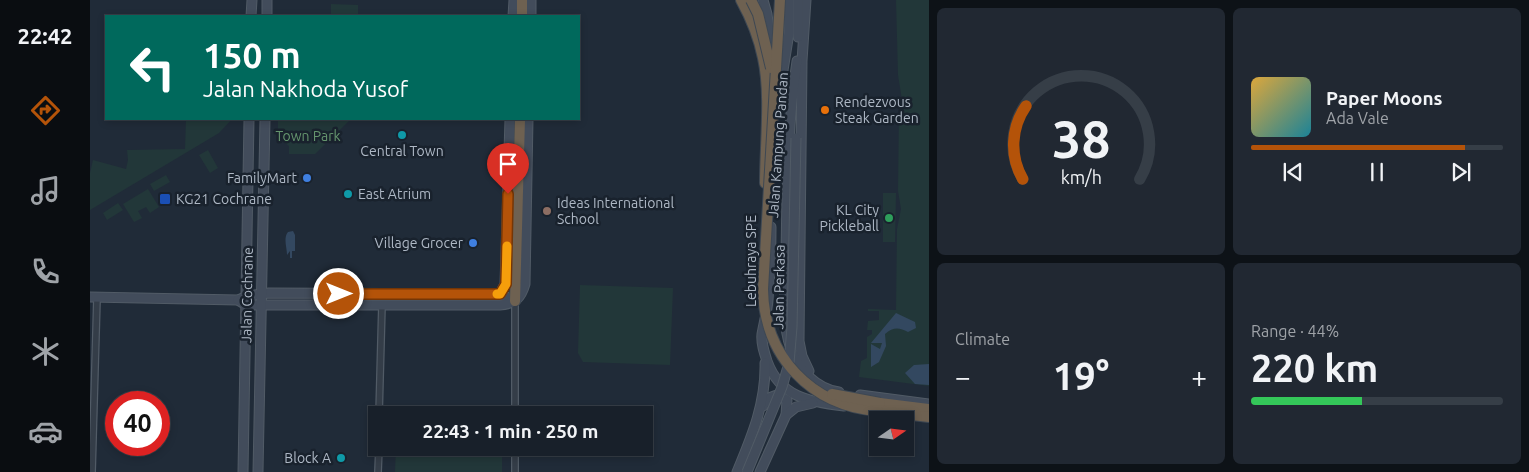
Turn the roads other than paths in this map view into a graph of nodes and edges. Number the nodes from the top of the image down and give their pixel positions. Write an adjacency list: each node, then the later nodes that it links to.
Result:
1 (252, 0): 14 (street)
2 (267, 0): 15 (street)
3 (514, 0): 16 (street)
4 (522, 0): 17 (highway)
5 (531, 0): 18 (street)
6 (741, 0): 27 (highway, Lebuhraya SPE, bridge)
7 (751, 0): 27 (highway, Lebuhraya SPE, bridge)
8 (763, 0): 26 (street, Jalan Kampung Pandan)
9 (774, 0): 27 (highway, bridge)
10 (780, 0): 27 (highway, bridge)
11 (789, 0): 26 (street, Jalan Kampung Pandan)
12 (798, 0): 19 (street, Jalan Kampung Pandan)
13 (806, 0): 19 (street, Jalan Kampung Pandan)
14 (251, 15)
15 (267, 15)
16 (513, 15)
17 (522, 15)
18 (531, 15)
19 (800, 61): 20 (street, Jalan Kampung Pandan); 36 (street, Jalan Kampung Pandan); 36 (street, Jalan Kampung Pandan)
20 (798, 94): 54 (street, Jalan Perkasa, bridge)
21 (249, 120): 31 (street, Jalan Cochrane)
22 (265, 120): 29 (street, Jalan Cochrane)
23 (510, 120): 28 (street)
24 (520, 120): 32 (highway)
25 (528, 120): 32 (street)
26 (772, 137): 35 (street, Jalan Kampung Pandan)
27 (766, 276): 43 (highway, Lebuhraya SPE, bridge); 45 (highway, Lebuhraya SPE, bridge)
28 (502, 292): 29 (street); 32 (street)
29 (260, 294): 31 (street); 34 (street, Jalan Cochrane)
30 (94, 297): 31 (street); 37 (street)
31 (247, 300): 34 (street); 49 (street, Jalan Cochrane)
32 (515, 302): 33 (street); 41 (street)
33 (382, 304): 34 (street); 40 (street)
34 (260, 305): 50 (street, Jalan Cochrane)
35 (764, 355): 38 (street, Jalan Kampung Pandan); 42 (street)
36 (834, 391): 39 (street, Jalan Kampung Pandan)
37 (92, 396): 48 (street)
38 (815, 403): 44 (street); 45 (street, Jalan Kampung Pandan)
39 (929, 404)
40 (380, 406)
41 (515, 406)
42 (761, 408): 44 (street); 53 (street)
43 (929, 409)
44 (786, 415): 55 (street)
45 (929, 417)
46 (379, 456): 51 (street)
47 (515, 456): 52 (street)
48 (92, 472)
49 (243, 472)
50 (258, 472)
51 (378, 472)
52 (515, 472)
53 (737, 472)
54 (747, 472)
55 (760, 472)

